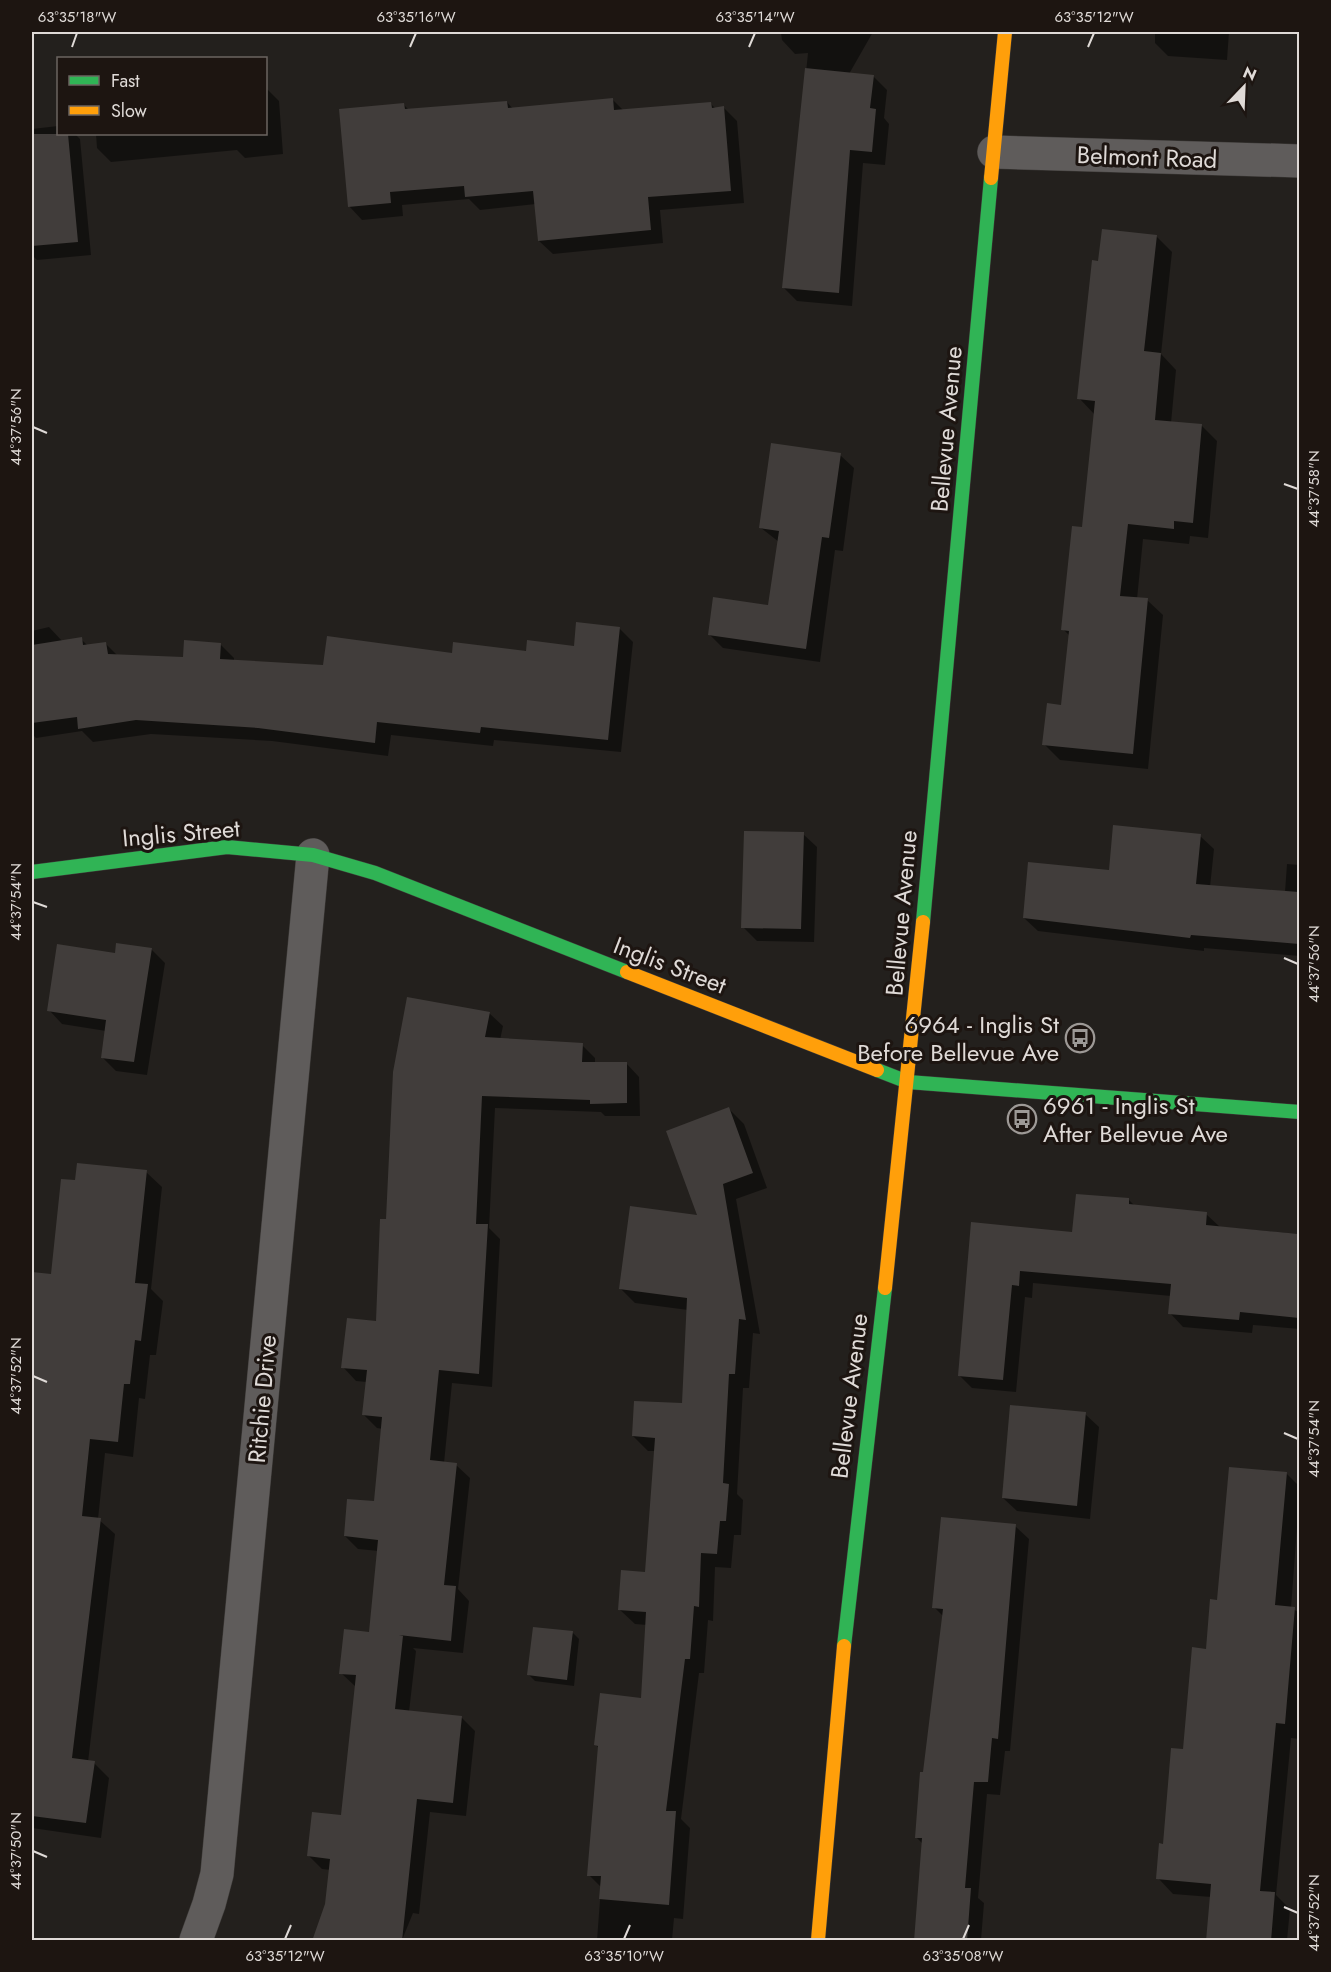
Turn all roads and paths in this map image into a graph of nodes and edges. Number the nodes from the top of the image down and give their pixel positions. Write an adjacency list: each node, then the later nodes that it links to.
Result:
1 (1005, 32): 2 (street, Bellevue Avenue)
2 (994, 153): 3 (street, Belmont Road); 6 (street, Bellevue Avenue)
3 (1299, 161)
4 (313, 855): 5 (street, Inglis Street); 6 (street, Inglis Street); 8 (street, Ritchie Drive)
5 (32, 872)
6 (908, 1082): 7 (street, Inglis Street); 9 (street, Bellevue Avenue)
7 (1299, 1112)
8 (196, 1941)
9 (818, 1941)

